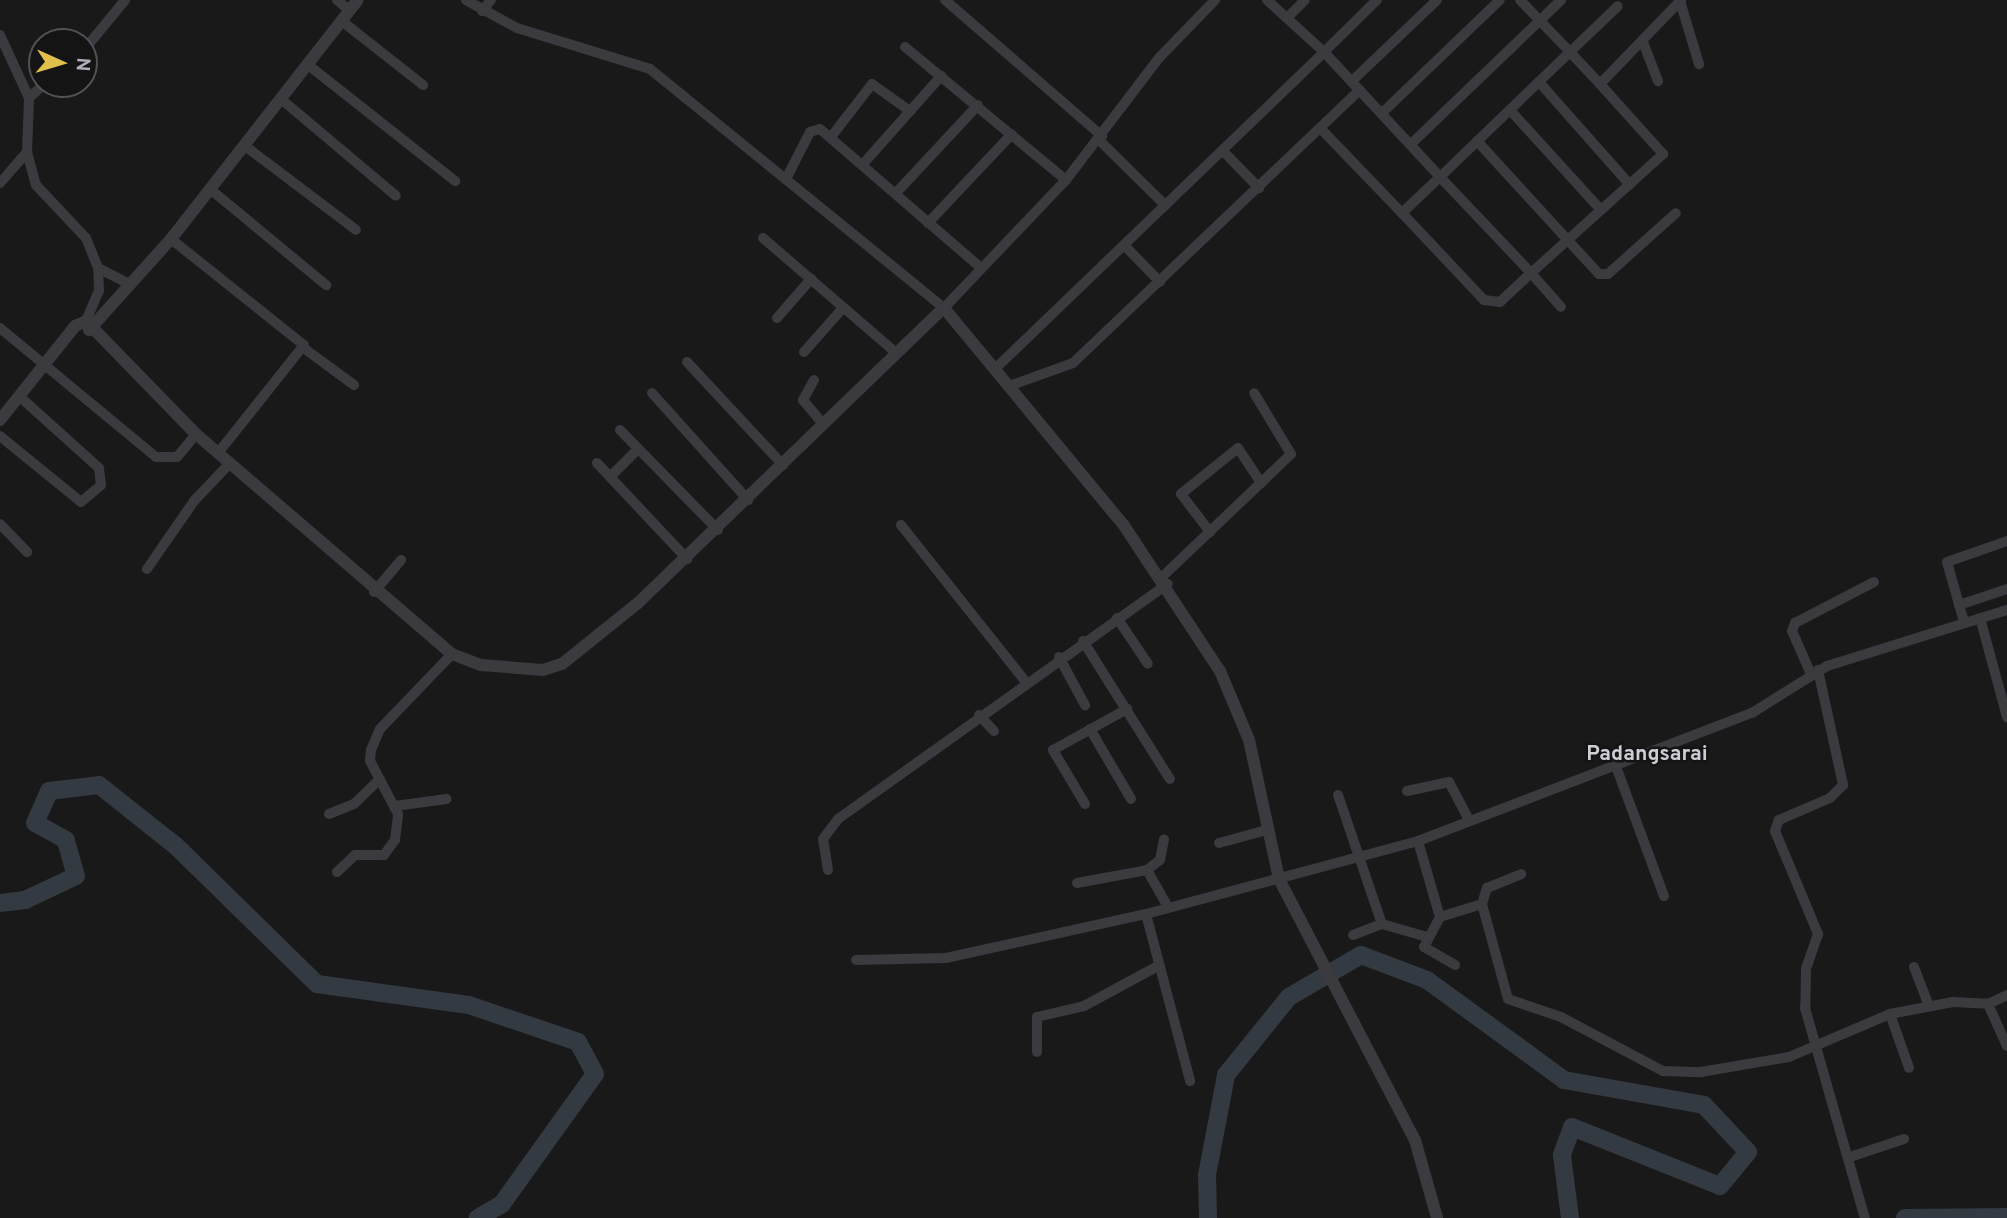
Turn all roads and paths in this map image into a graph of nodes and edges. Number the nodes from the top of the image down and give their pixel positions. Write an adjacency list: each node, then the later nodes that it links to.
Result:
1 (125, 0): 20 (street)
2 (337, 0): 16 (street)
3 (467, 0): 17 (street)
4 (491, 0): 17 (street)
5 (945, 0): 44 (street)
6 (1214, 0): 44 (street)
7 (1267, 0): 18 (street)
8 (1305, 0): 18 (street)
9 (1377, 0): 24 (street)
10 (1437, 0): 33 (street)
11 (1500, 0): 40 (street)
12 (1520, 0): 19 (street)
13 (1561, 0): 19 (street)
14 (1680, 1): 22 (street); 27 (street)
15 (1618, 6): 25 (street)
16 (350, 11): 26 (street); 32 (street)
17 (482, 11): 52 (street)
18 (1287, 18): 24 (street)
19 (1540, 20): 25 (street); 46 (street)
20 (98, 33)
21 (0, 35): 34 (street)
22 (1643, 42): 29 (street); 31 (street)
23 (905, 47): 28 (street)
24 (1324, 51): 33 (street); 48 (street)
25 (1570, 52): 30 (street); 31 (street)
26 (307, 64): 36 (street); 54 (street)
27 (1699, 64)
28 (941, 76): 37 (street); 39 (street)
29 (1658, 81)
30 (1539, 82): 38 (street); 56 (street)
31 (1600, 84): 56 (street)
32 (423, 85)
33 (1356, 86): 40 (street); 41 (street)
34 (28, 96)
35 (29, 98): 49 (street)
36 (281, 99): 47 (street); 60 (street)
37 (978, 105): 42 (street); 59 (street)
38 (1510, 110): 45 (street); 62 (street)
39 (910, 111): 43 (street); 50 (street)
40 (1382, 113): 46 (street)
41 (1322, 130): 57 (street); 63 (street)
42 (1012, 134): 53 (street); 65 (street)
43 (831, 137): 50 (street); 52 (street)
44 (1100, 138): 53 (street); 61 (street)
45 (1477, 141): 51 (street); 69 (street)
46 (1411, 144): 51 (street)
47 (245, 146): 58 (street); 66 (street)
48 (1223, 151): 57 (street); 61 (street)
49 (27, 152): 55 (street); 71 (street)
50 (863, 164): 59 (street)
51 (1440, 177): 63 (street); 73 (street)
52 (786, 179): 79 (street)
53 (1066, 180): 72 (street)
54 (455, 181)
55 (0, 183)
56 (1630, 186): 62 (street)
57 (1259, 188): 75 (street)
58 (210, 189): 68 (street); 77 (street)
59 (896, 193): 65 (street)
60 (396, 196)
61 (1165, 205): 70 (street)
62 (1601, 210): 69 (street)
63 (1402, 213): 73 (street)
64 (1676, 213): 69 (street)
65 (929, 223): 72 (street)
66 (356, 230)
67 (764, 238): 74 (street)
68 (171, 239): 76 (street); 84 (street)
69 (1570, 241): 73 (street)
70 (1125, 246): 75 (street); 89 (street)
71 (99, 268): 76 (street); 82 (street)
72 (981, 268): 79 (street)
73 (1531, 273): 78 (street)
74 (811, 279): 80 (street); 81 (street)
75 (1160, 282): 92 (street)
76 (131, 285): 82 (street)
77 (326, 285)
78 (1561, 306)
79 (944, 308): 86 (street); 89 (street)
80 (842, 309): 85 (street); 86 (street)
81 (777, 318)
82 (88, 325): 88 (street); 99 (street)
83 (0, 328): 88 (street)
84 (304, 349): 91 (street); 102 (street)
85 (804, 352)
86 (897, 353): 97 (street)
87 (687, 362): 105 (street)
88 (43, 365): 95 (street); 99 (street)
89 (997, 367): 92 (street)
90 (814, 380): 97 (street)
91 (354, 385)
92 (1012, 385): 118 (street)
93 (652, 393): 108 (street)
94 (1254, 393): 107 (street)
95 (19, 396): 96 (street); 100 (street)
96 (0, 420)
97 (823, 424): 105 (street)
98 (620, 430): 101 (street)
99 (197, 434): 102 (street)
100 (0, 436)
101 (638, 449): 106 (street); 111 (street)
102 (219, 452): 103 (street)
103 (230, 463): 117 (street); 121 (street)
104 (597, 463): 106 (street)
105 (783, 465): 108 (street)
106 (610, 477): 116 (street)
107 (1261, 483): 112 (street); 112 (street)
108 (748, 500): 111 (street)
109 (0, 524): 114 (street)
110 (901, 525): 132 (street)
111 (718, 530): 116 (street)
112 (1210, 532): 118 (street)
113 (2007, 541): 122 (street)
114 (27, 552)
115 (401, 559): 121 (street)
116 (687, 559): 128 (street)
117 (148, 569)
118 (1165, 580): 124 (street); 150 (street)
119 (1874, 582): 131 (street)
120 (2007, 589): 122 (street)
121 (374, 592): 128 (street)
122 (1959, 605): 126 (street)
123 (2007, 610): 125 (street)
124 (1117, 618): 127 (street); 130 (street)
125 (1980, 618): 126 (street); 136 (street)
126 (1964, 622): 131 (street)
127 (1083, 641): 129 (street); 134 (street)
128 (452, 654): 140 (street)
129 (1059, 657): 132 (street); 133 (street)
130 (1148, 664)
131 (1815, 672): 139 (street); 177 (street)
132 (1026, 682): 135 (street)
133 (1085, 705)
134 (1127, 709): 137 (street); 141 (street)
135 (979, 715): 138 (street); 155 (street)
136 (2007, 717)
137 (1090, 729): 145 (street); 146 (street)
138 (994, 731)
139 (1614, 761): 149 (street); 161 (street)
140 (380, 779): 147 (street); 148 (street)
141 (1170, 779)
142 (1407, 791): 149 (street)
143 (1338, 795): 154 (street)
144 (447, 799): 147 (street)
145 (1131, 799)
146 (1085, 804)
147 (395, 806): 157 (street)
148 (328, 814)
149 (1468, 818): 152 (street)
150 (1266, 830): 153 (street); 159 (street)
151 (1164, 839): 156 (street)
152 (1418, 841): 154 (street); 165 (street)
153 (1219, 843)
154 (1360, 854): 159 (street); 166 (street)
155 (828, 870)
156 (1147, 870): 160 (street); 163 (street)
157 (337, 872)
158 (1521, 874): 162 (street)
159 (1279, 878): 163 (street); 184 (street)
160 (1077, 883)
161 (1664, 896)
162 (1482, 904): 165 (street); 177 (street)
163 (1168, 907): 164 (street)
164 (1146, 914): 169 (street); 171 (street)
165 (1440, 917): 168 (street)
166 (1382, 924): 167 (street); 168 (street)
167 (1353, 934)
168 (1427, 937): 170 (street)
169 (856, 960)
170 (1455, 965)
171 (1156, 967): 179 (street); 181 (street)
172 (1914, 967): 175 (street)
173 (2007, 995): 174 (street)
174 (1988, 1004): 175 (street); 178 (street)
175 (1929, 1006): 176 (street)
176 (1890, 1014): 177 (street); 180 (street)
177 (1817, 1041): 183 (street)
178 (2007, 1046)
179 (1037, 1052)
180 (1909, 1068)
181 (1190, 1081)
182 (1903, 1139): 183 (street)
183 (1850, 1157): 185 (street)
184 (1437, 1218)
185 (1865, 1218)

